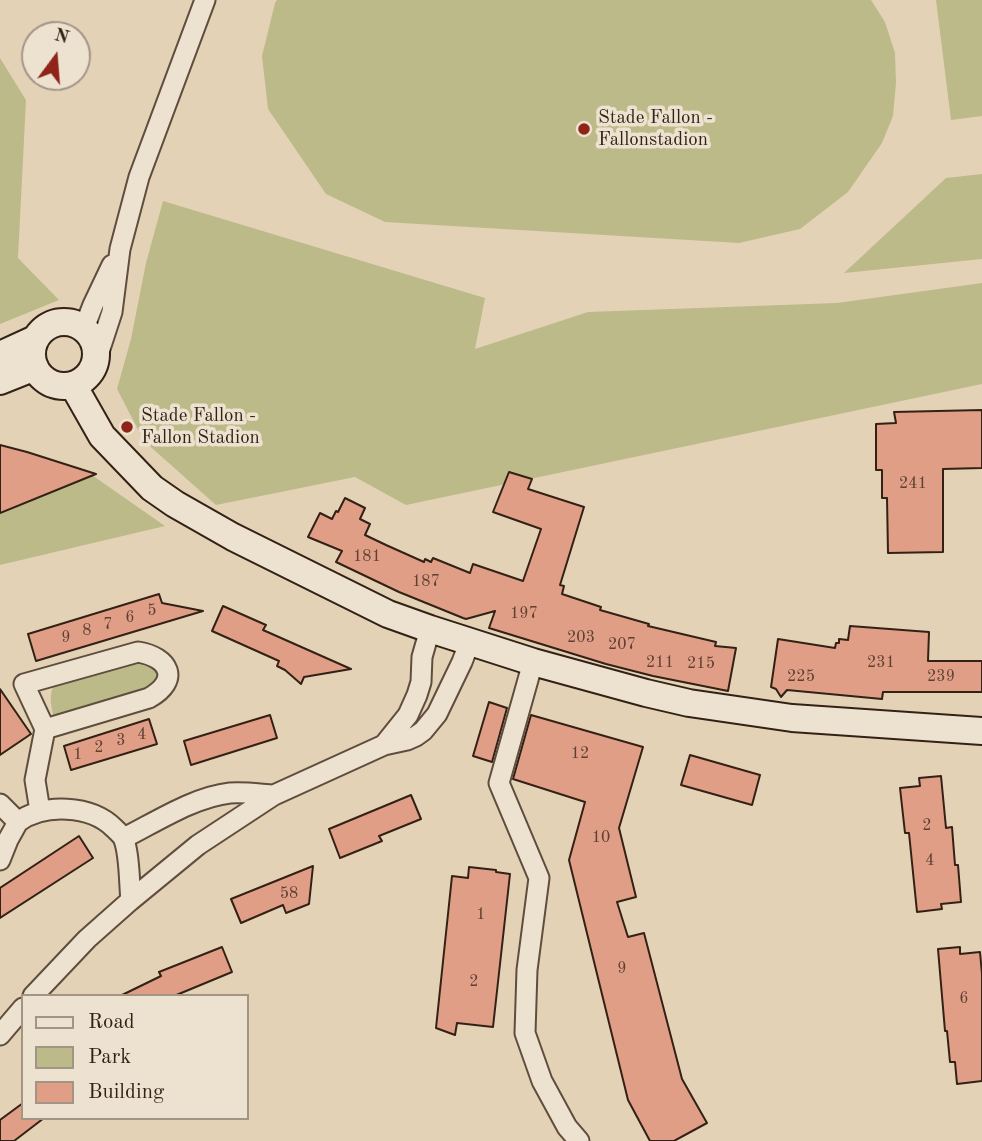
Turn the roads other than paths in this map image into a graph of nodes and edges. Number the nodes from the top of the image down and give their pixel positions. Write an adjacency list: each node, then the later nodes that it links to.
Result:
1 (205, 0): 2 (street)
2 (120, 249): 3 (street); 6 (street)
3 (84, 328): 4 (street); 6 (street)
4 (35, 339): 5 (street); 7 (street)
5 (0, 355)
6 (97, 358): 9 (street)
7 (35, 368): 8 (street); 9 (street)
8 (0, 381)
9 (67, 386): 10 (street)
10 (430, 629): 11 (street); 15 (street)
11 (470, 641): 12 (street); 15 (street)
12 (533, 662): 14 (street); 27 (street)
13 (45, 729): 13 (street); 18 (street)
14 (982, 731)
15 (384, 745): 16 (street)
16 (274, 795): 21 (street); 23 (street)
17 (0, 804): 19 (street)
18 (40, 811): 19 (street); 21 (street)
19 (18, 822): 20 (street)
20 (4, 838): 22 (street)
21 (124, 838): 23 (street)
22 (0, 860)
23 (131, 900): 24 (street)
24 (35, 994)
25 (21, 1010): 26 (street)
26 (1, 1033)
27 (579, 1141)

